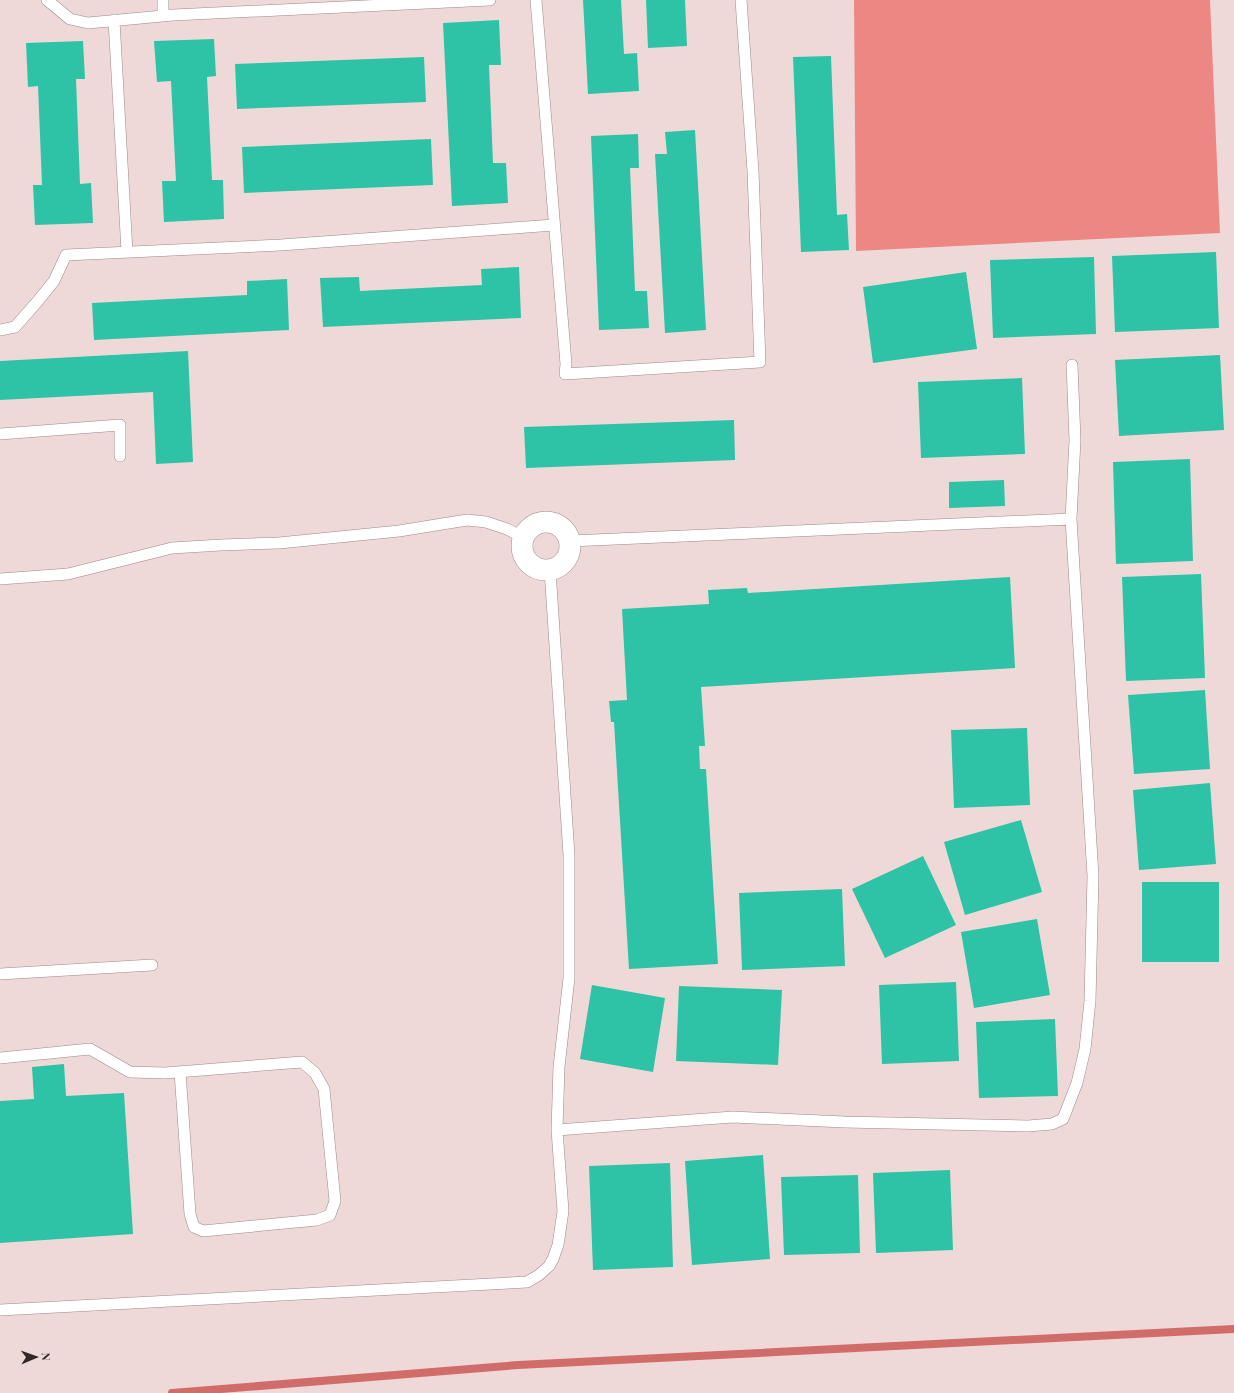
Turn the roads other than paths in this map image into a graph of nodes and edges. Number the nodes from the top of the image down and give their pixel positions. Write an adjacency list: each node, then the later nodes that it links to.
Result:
1 (47, 0): 8 (lane)
2 (163, 0): 7 (lane)
3 (490, 0): 6 (lane)
4 (536, 0): 9 (lane)
5 (741, 0): 9 (lane)
6 (400, 2): 7 (lane)
7 (163, 16): 8 (lane)
8 (114, 20): 10 (lane)
9 (554, 225): 10 (lane)
10 (128, 252): 11 (lane)
11 (0, 330)
12 (1072, 365): 15 (lane)
13 (0, 434): 14 (lane)
14 (120, 456)
15 (1071, 518): 17 (lane); 24 (lane)
16 (523, 537): 17 (street); 18 (street); 19 (lane)
17 (570, 541): 18 (street)
18 (550, 570): 24 (lane)
19 (0, 579)
20 (152, 965): 21 (lane)
21 (0, 974)
22 (0, 1058): 23 (lane)
23 (180, 1072): 23 (lane)
24 (558, 1130): 25 (lane)
25 (0, 1310)

